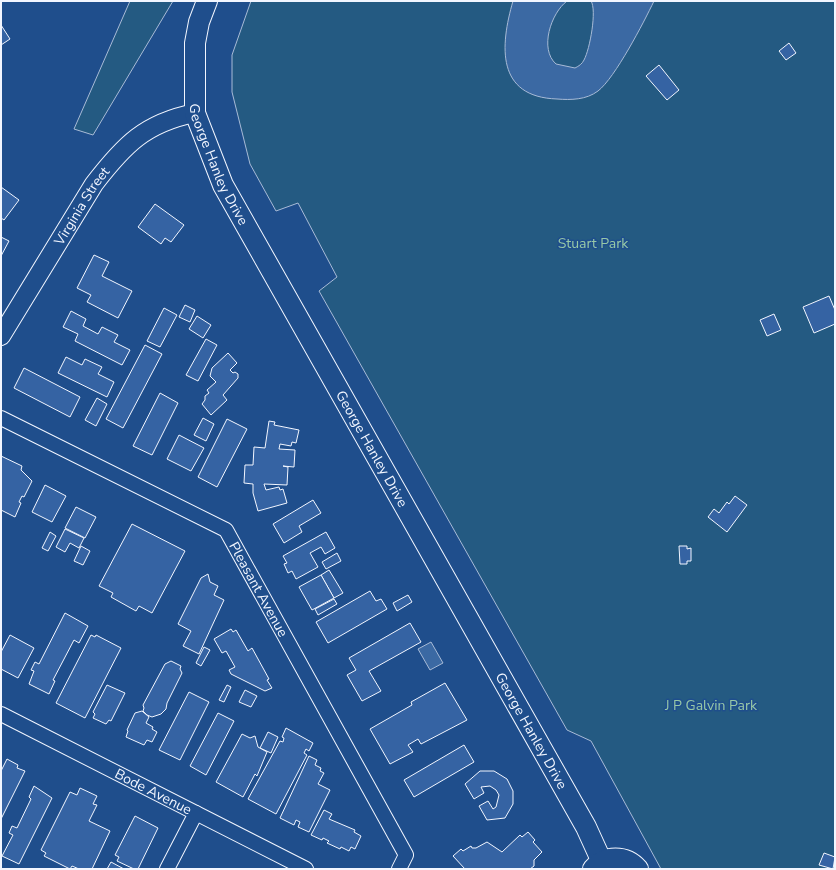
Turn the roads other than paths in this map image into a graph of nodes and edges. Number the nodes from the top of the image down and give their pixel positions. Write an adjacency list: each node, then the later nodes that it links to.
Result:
1 (207, 1): 2 (main road, George Hanley Drive)
2 (195, 113): 3 (street, Virginia Street); 7 (main road, George Hanley Drive)
3 (1, 336)
4 (1, 418): 10 (street, Pleasant Avenue)
5 (1, 714): 6 (street, Bode Avenue)
6 (196, 813): 8 (street); 9 (street, Bode Avenue)
7 (597, 865): 11 (main road)
8 (167, 869)
9 (306, 869)
10 (399, 869)
11 (638, 869)

